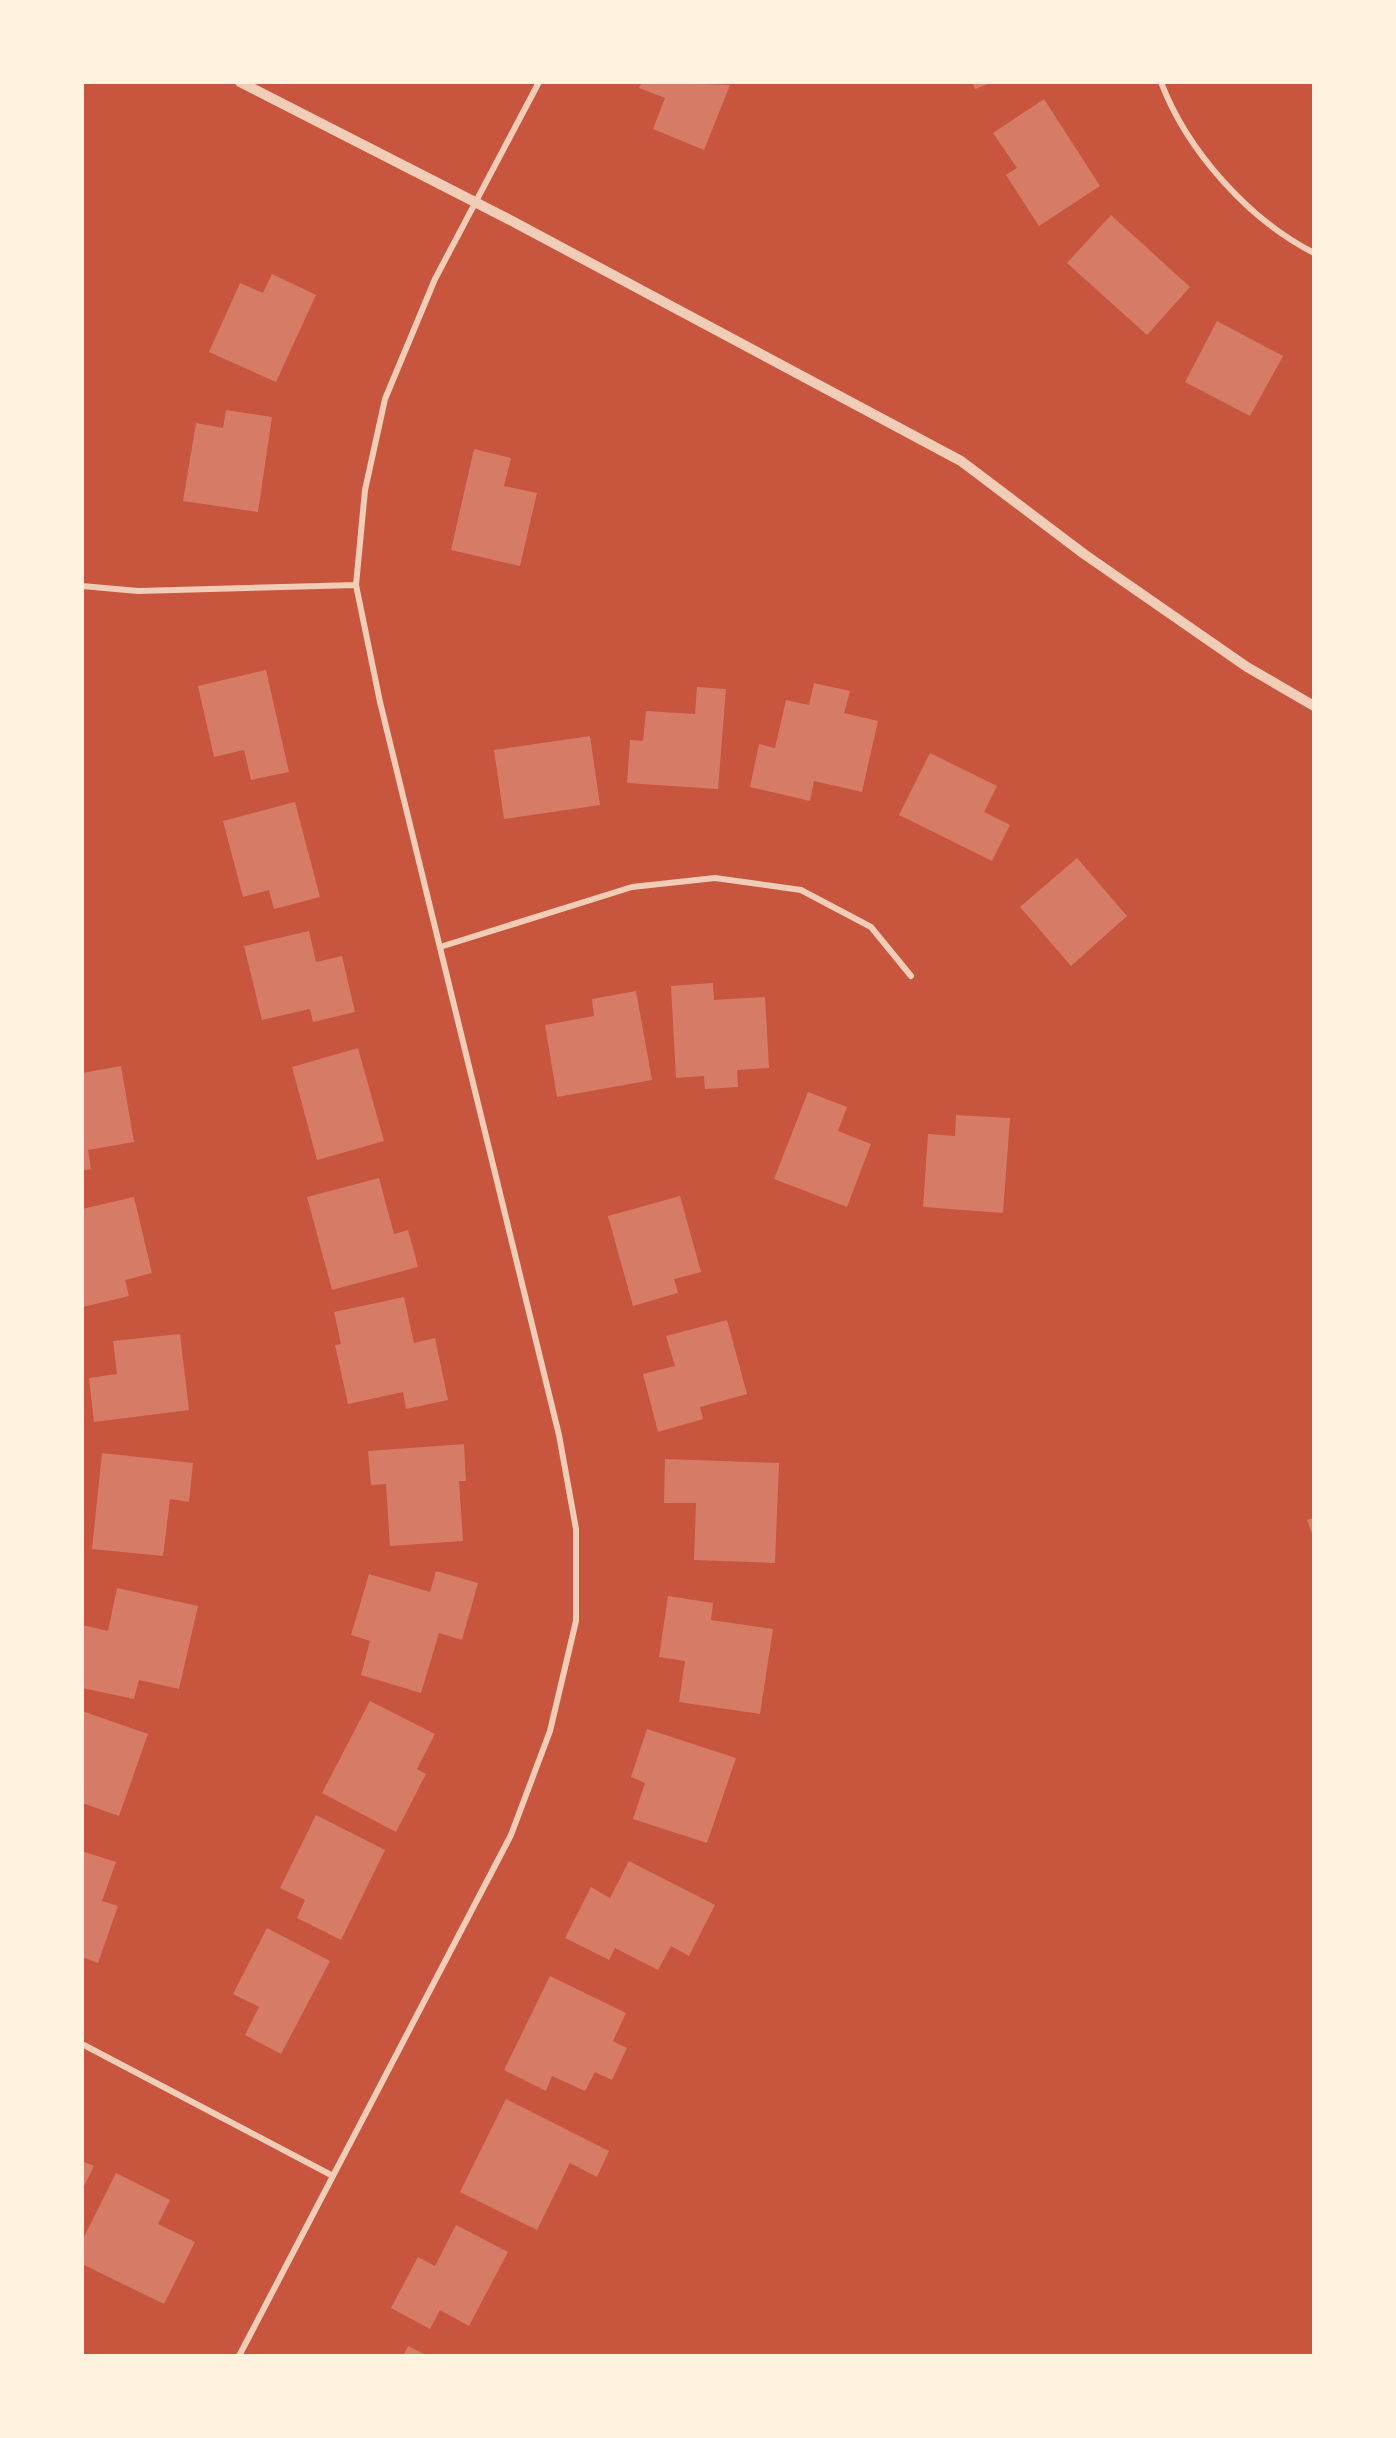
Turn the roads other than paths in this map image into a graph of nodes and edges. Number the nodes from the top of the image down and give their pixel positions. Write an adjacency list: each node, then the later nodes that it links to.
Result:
1 (240, 82): 4 (street)
2 (539, 82): 4 (street)
3 (1161, 82): 5 (street)
4 (476, 204): 6 (street); 8 (street)
5 (1314, 253)
6 (356, 585): 7 (street); 9 (street)
7 (82, 586)
8 (1314, 706)
9 (440, 947): 10 (street); 12 (street)
10 (911, 976)
11 (82, 2044): 12 (street)
12 (333, 2176): 13 (street)
13 (239, 2355)

